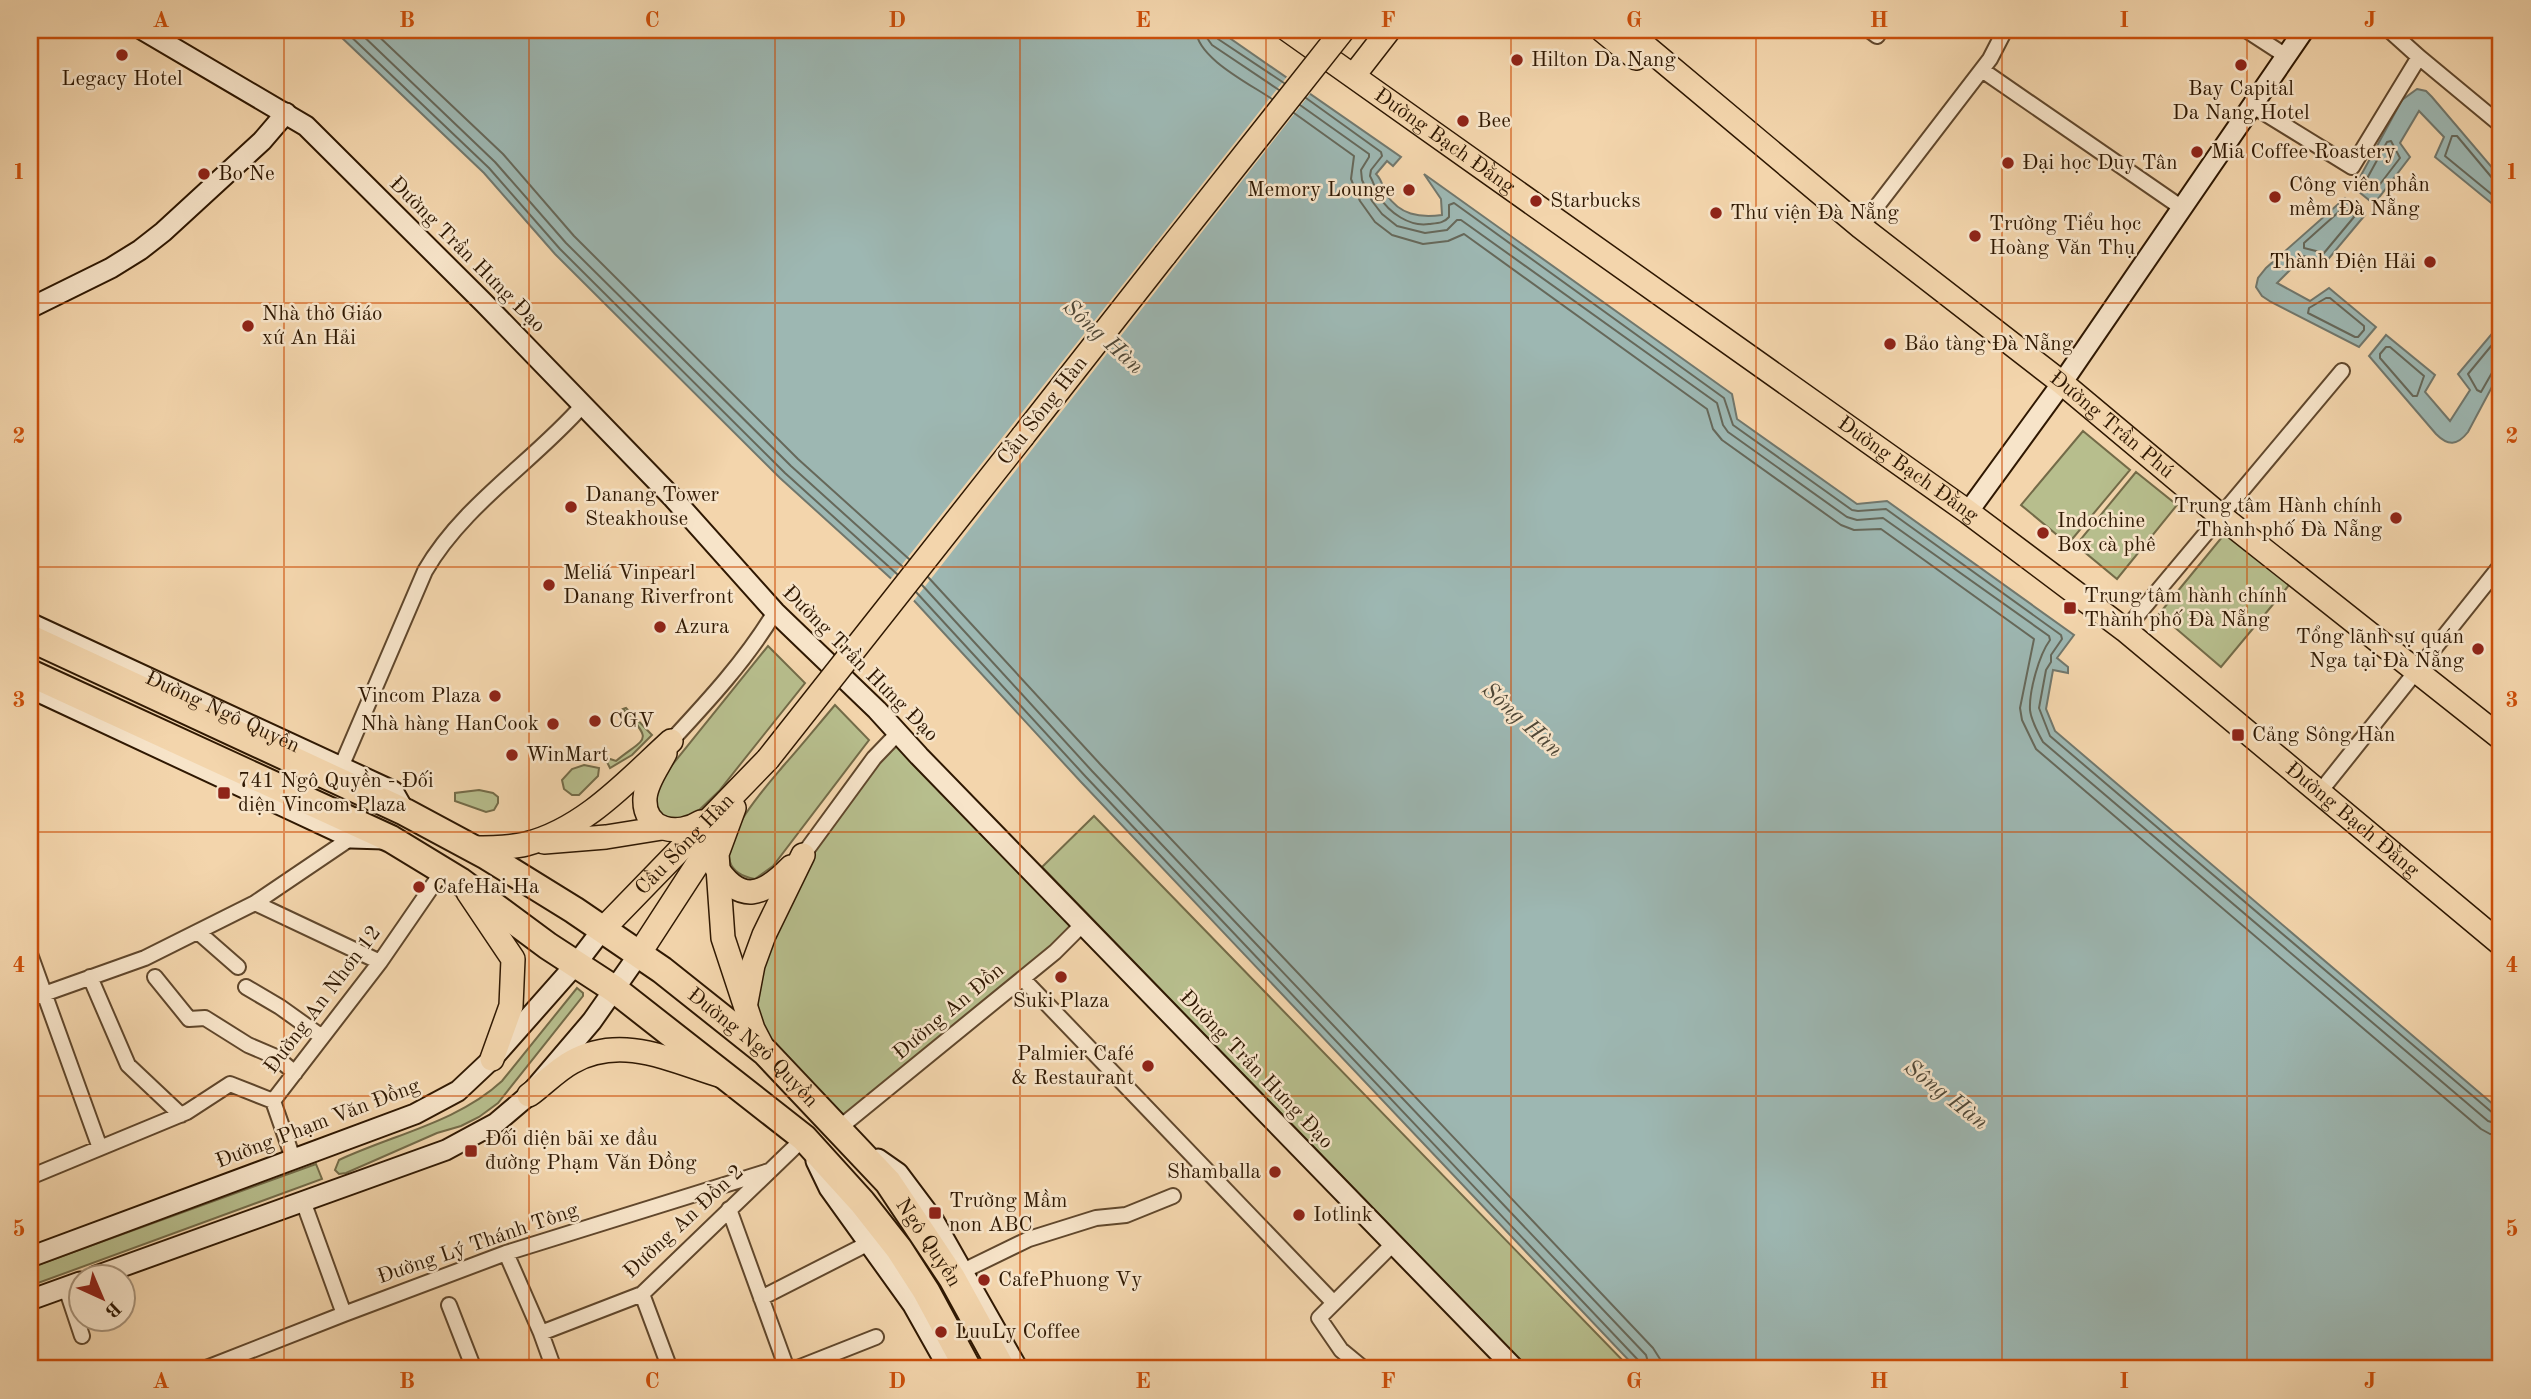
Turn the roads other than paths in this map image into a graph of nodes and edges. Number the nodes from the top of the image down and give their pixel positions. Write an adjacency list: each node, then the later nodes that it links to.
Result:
1 (143, 30): 20 (main road, Đường Trần Hưng Đạo)
2 (1343, 30): 43 (main road, Cầu Sông Hàn, bridge)
3 (1389, 30): 17 (main road)
4 (1602, 30): 18 (main road)
5 (1626, 30): 18 (main road, Đường Trần Phú)
6 (1649, 30): 18 (main road)
7 (1869, 30): 8 (street)
8 (1881, 30)
9 (2005, 30): 16 (street)
10 (2246, 30): 14 (street)
11 (2304, 30): 14 (main road)
12 (2389, 30): 15 (street)
13 (1294, 31): 17 (main road, Đường Bạch Đằng)
14 (2286, 57): 19 (main road)
15 (2419, 57): 19 (street); 21 (street)
16 (1982, 70): 22 (street); 23 (street)
17 (1354, 75): 28 (main road, Đường Bạch Đằng)
18 (1717, 106): 23 (main road, Đường Trần Phú)
19 (2253, 106): 22 (main road)
20 (286, 113): 24 (main road); 27 (main road, Đường Trần Hưng Đạo)
21 (2501, 125)
22 (2182, 208): 26 (main road)
23 (1861, 227): 26 (main road, Đường Trần Phú)
24 (30, 308)
25 (2342, 372): 29 (street)
26 (2062, 383): 28 (main road); 29 (main road, Đường Trần Phú)
27 (583, 405): 31 (main road, Đường Trần Hưng Đạo); 41 (street)
28 (1968, 512): 33 (main road, Đường Bạch Đằng)
29 (2222, 517): 33 (street); 35 (main road, Đường Trần Phú)
30 (2501, 565): 35 (street)
31 (775, 612): 38 (main road, Đường Trần Hưng Đạo); 40 (street)
32 (30, 623): 41 (main road, Đường Ngô Quyền)
33 (2125, 630): 42 (main road, Đường Bạch Đằng)
34 (30, 638): 44 (highway, Đường Ngô Quyền)
35 (2418, 672): 39 (main road, Đường Trần Phú); 42 (street)
36 (30, 673): 47 (highway, Đường Ngô Quyền)
37 (30, 688): 46 (main road)
38 (898, 733): 50 (street); 54 (main road, Đường Trần Hưng Đạo)
39 (2501, 738)
40 (671, 741): 45 (main road); 48 (main road)
41 (341, 767): 44 (main road, Đường Ngô Quyền)
42 (2319, 793): 57 (main road, Đường Bạch Đằng)
43 (726, 809): 45 (main road); 51 (main road); 55 (main road, Cầu Sông Hàn); 59 (main road, Cầu Sông Hàn)
44 (405, 811): 49 (highway, Đường Ngô Quyền)
45 (662, 828): 48 (main road)
46 (351, 838): 47 (main road); 53 (street)
47 (390, 839): 52 (highway, Đường Ngô Quyền)
48 (527, 844): 49 (main road)
49 (472, 848): 55 (highway, Đường Ngô Quyền)
50 (803, 855): 51 (main road); 70 (main road)
51 (716, 867): 70 (main road)
52 (451, 876): 60 (street, Đường An Nhơn 12); 61 (highway, Đường Ngô Quyền); 73 (main road)
53 (255, 903): 56 (street); 60 (street)
54 (1083, 925): 65 (street, Đường An Đồn); 89 (main road, Đường Trần Hưng Đạo)
55 (602, 930): 59 (highway, Đường Ngô Quyền); 61 (main road, Đường Phạm Văn Đồng)
56 (198, 932): 62 (street); 63 (street)
57 (2501, 944)
58 (30, 954): 68 (street)
59 (639, 954): 67 (main road); 72 (highway, Đường Ngô Quyền)
60 (380, 962): 71 (street, Đường An Nhơn 12)
61 (576, 964): 67 (highway, Đường Ngô Quyền); 73 (main road, Đường Phạm Văn Đồng)
62 (238, 967)
63 (90, 977): 68 (street); 78 (street)
64 (155, 977): 74 (street)
65 (1023, 979): 79 (street, Đường An Đồn); 98 (street)
66 (246, 988): 71 (street)
67 (614, 989): 75 (highway, Đường Ngô Quyền); 76 (main road)
68 (44, 994): 69 (street); 81 (street)
69 (30, 999)
70 (746, 1006): 72 (main road)
71 (323, 1037): 74 (street, Đường An Nhơn 12)
72 (765, 1052): 79 (highway, Đường Ngô Quyền)
73 (492, 1059): 82 (main road, Đường Phạm Văn Đồng)
74 (295, 1073): 77 (street, Đường An Nhơn 12)
75 (732, 1080): 76 (main road); 80 (highway, Đường Ngô Quyền)
76 (529, 1095): 86 (main road)
77 (273, 1101): 78 (street); 82 (street, Đường An Nhơn 12)
78 (181, 1115): 81 (street)
79 (838, 1129): 93 (main road, Đường Ngô Quyền); 113 (highway, Ngô Quyền)
80 (804, 1138): 83 (street, Đường An Đồn 2); 88 (main road, Đường Ngô Quyền); 112 (highway, Ngô Quyền)
81 (100, 1148): 84 (street)
82 (294, 1161): 91 (main road, Đường Phạm Văn Đồng)
83 (769, 1171): 87 (street, Đường An Đồn 2); 90 (street, Đường Lý Thánh Tông)
84 (30, 1177)
85 (1173, 1196): 93 (street)
86 (303, 1201): 92 (main road); 100 (street)
87 (729, 1209): 95 (street, Đường An Đồn 2); 96 (street)
88 (869, 1243): 96 (street); 111 (main road, Đường Ngô Quyền)
89 (1394, 1243): 98 (street); 116 (main road, Đường Trần Hưng Đạo)
90 (506, 1254): 100 (street, Đường Lý Thánh Tông); 102 (street)
91 (30, 1257)
92 (135, 1262)
93 (963, 1271): 114 (main road, Đường Ngô Quyền)
94 (66, 1287): 97 (main road)
95 (642, 1294): 102 (street, Đường An Đồn 2); 108 (street)
96 (761, 1298): 109 (street)
97 (30, 1300)
98 (1333, 1302): 115 (street)
99 (449, 1305): 106 (street)
100 (344, 1314): 105 (street, Đường Lý Thánh Tông)
101 (81, 1332): 103 (street)
102 (541, 1333): 107 (street)
103 (82, 1336)
104 (876, 1337): 110 (street)
105 (204, 1369)
106 (474, 1369)
107 (554, 1369)
108 (670, 1369)
109 (787, 1369)
110 (795, 1369)
111 (949, 1369)
112 (968, 1369)
113 (1002, 1369)
114 (1018, 1369)
115 (1364, 1369)
116 (1515, 1369)

